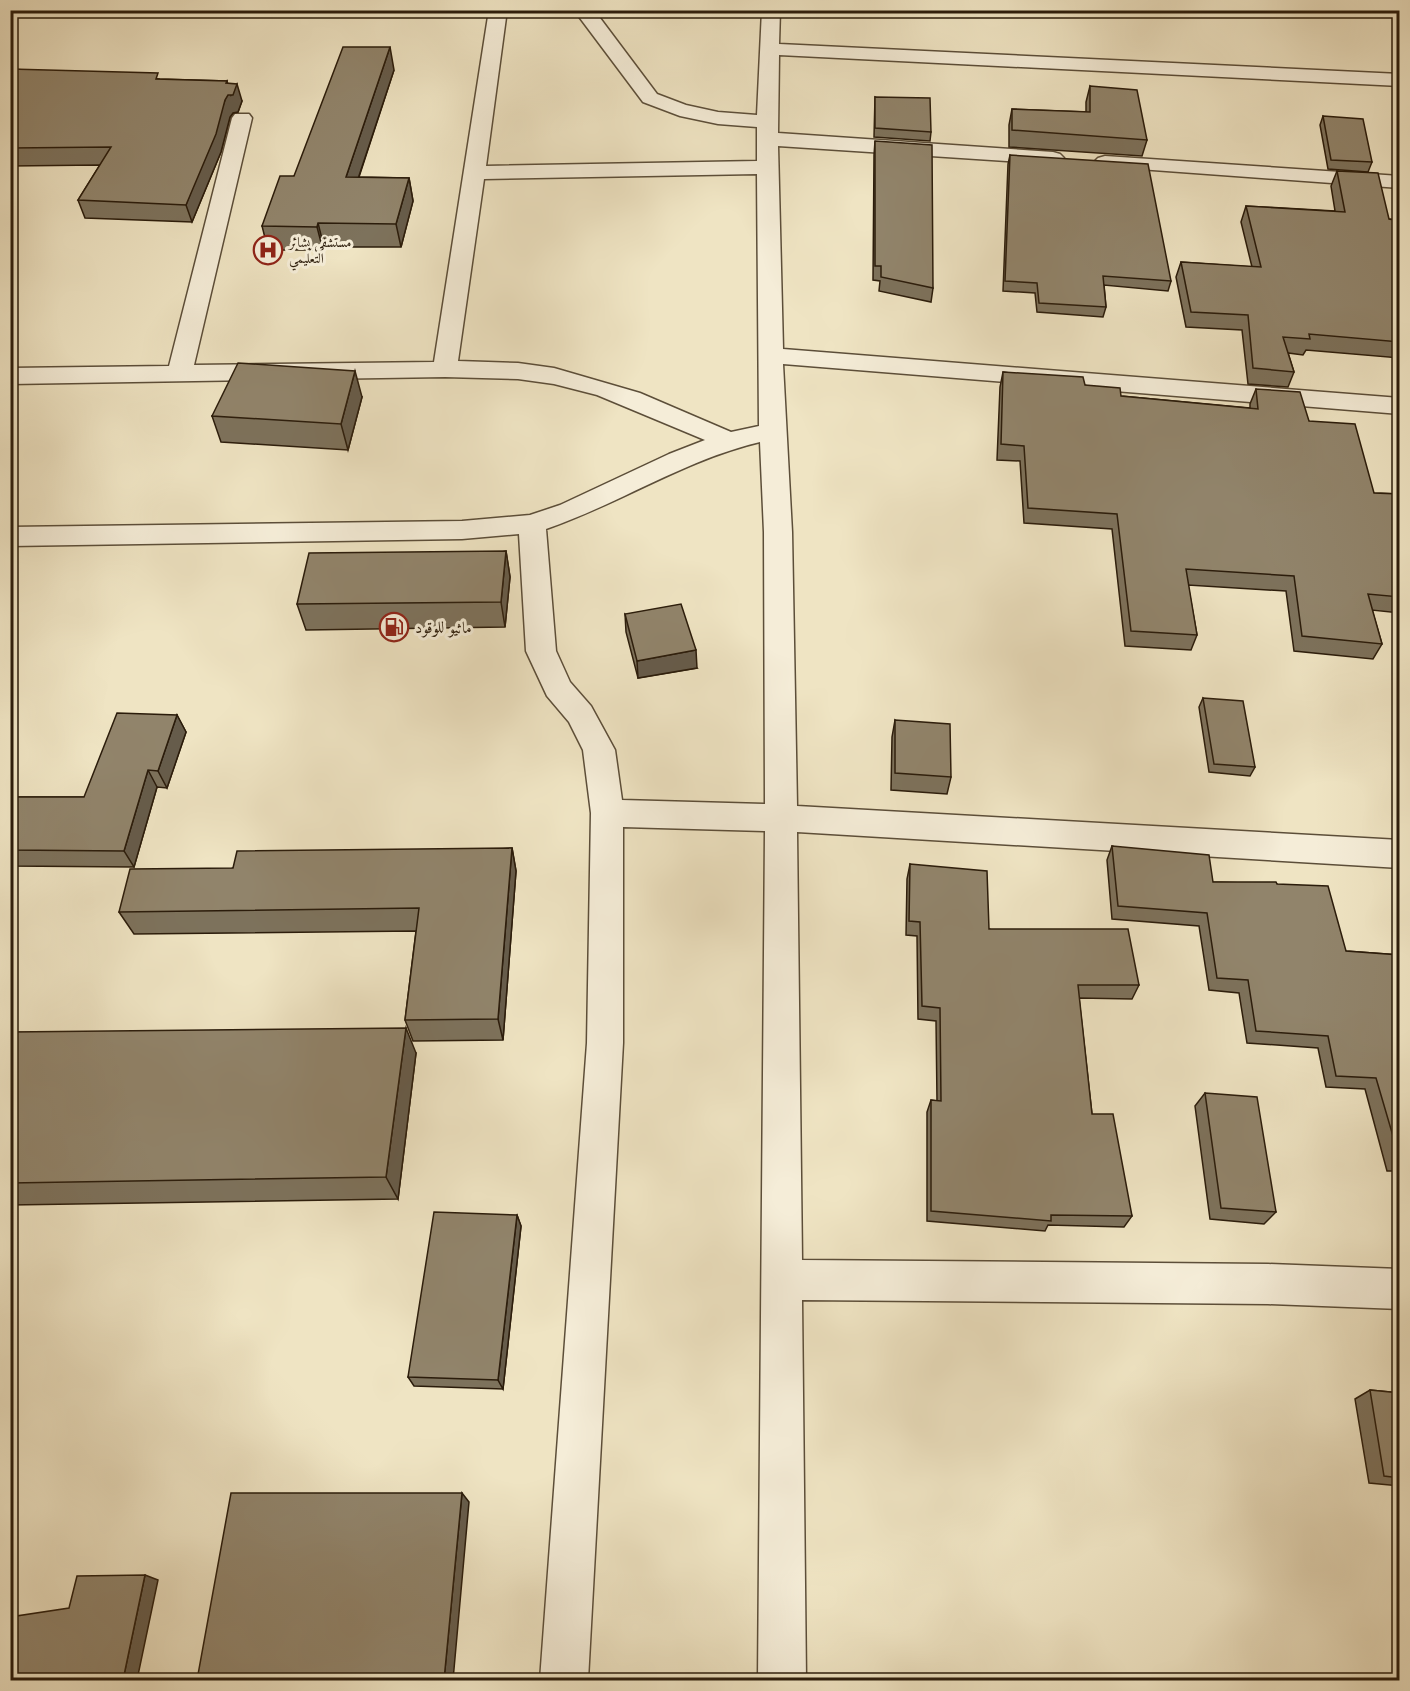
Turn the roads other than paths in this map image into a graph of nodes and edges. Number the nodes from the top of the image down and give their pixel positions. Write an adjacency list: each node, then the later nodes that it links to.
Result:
1 (498, 10): 8 (street)
2 (583, 10): 7 (street)
3 (771, 10): 4 (street)
4 (769, 48): 5 (street); 7 (street)
5 (1400, 80)
6 (242, 117): 12 (street)
7 (768, 142): 8 (street); 9 (street); 10 (street)
8 (474, 173): 11 (street)
9 (1400, 182)
10 (772, 356): 14 (street); 15 (street)
11 (445, 369): 12 (street); 16 (street)
12 (180, 372): 13 (street)
13 (10, 376)
14 (1400, 406)
15 (772, 431): 16 (street); 20 (street)
16 (729, 441): 17 (street)
17 (532, 524): 18 (street); 19 (street)
18 (10, 537)
19 (607, 813): 20 (street); 24 (street)
20 (781, 818): 21 (street); 22 (street)
21 (1400, 854)
22 (781, 1280): 23 (street); 25 (street)
23 (1400, 1289)
24 (564, 1680)
25 (782, 1680)

